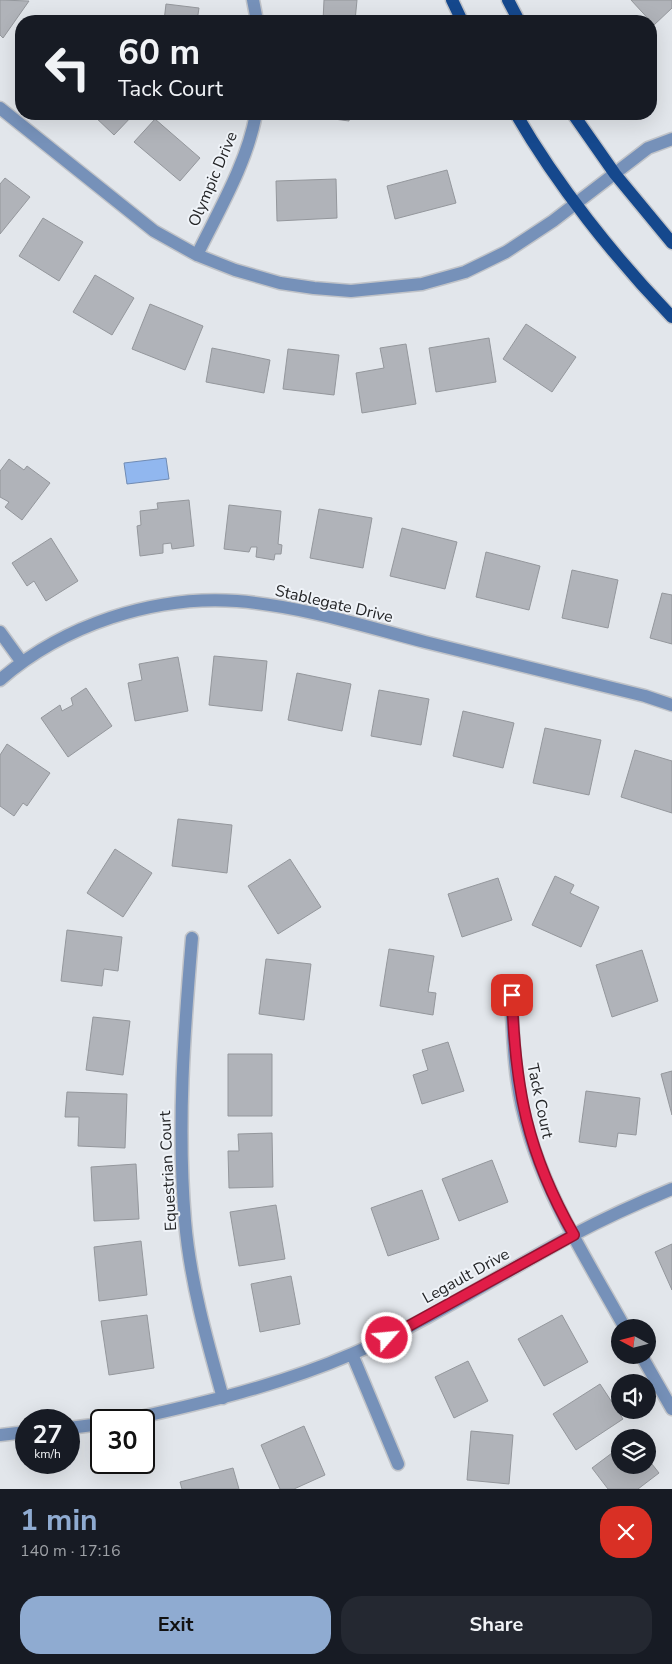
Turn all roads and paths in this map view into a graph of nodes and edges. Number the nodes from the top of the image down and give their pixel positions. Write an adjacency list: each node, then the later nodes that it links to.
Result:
1 (253, 0): 4 (street)
2 (452, 0): 5 (main road)
3 (508, 0): 6 (main road)
4 (256, 15)
5 (459, 15)
6 (516, 15)
7 (0, 108): 15 (street)
8 (254, 120): 15 (street, Olympic Drive)
9 (520, 120): 13 (main road)
10 (577, 120): 12 (main road)
11 (672, 139): 12 (street)
12 (614, 174): 13 (street); 14 (main road)
13 (576, 203): 15 (street); 16 (main road)
14 (672, 243)
15 (197, 255)
16 (672, 317)
17 (0, 632): 18 (street)
18 (21, 661): 19 (street, Stablegate Drive); 20 (street, Stablegate Drive)
19 (0, 680)
20 (672, 705)
21 (192, 938): 28 (street, Equestrian Court)
22 (512, 995): 24 (street, Tack Court)
23 (672, 1189): 24 (street, Legault Drive)
24 (574, 1235): 25 (street, Tack Court); 26 (street, Legault Drive)
25 (620, 1319)
26 (352, 1354): 28 (street, Legault Drive); 33 (street)
27 (646, 1364): 29 (street)
28 (224, 1398): 30 (street, Legault Drive)
29 (672, 1409)
30 (155, 1414)
31 (15, 1433): 32 (street)
32 (0, 1435)
33 (398, 1464)

